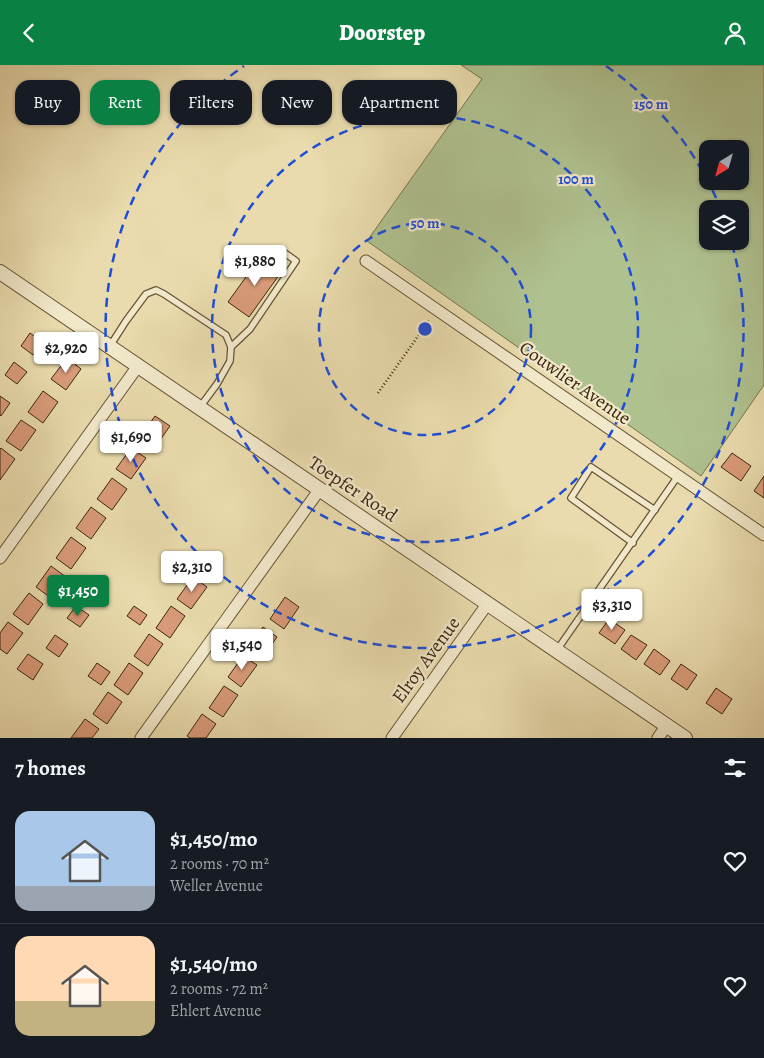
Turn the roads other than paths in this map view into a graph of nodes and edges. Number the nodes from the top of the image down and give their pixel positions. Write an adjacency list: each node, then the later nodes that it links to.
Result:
1 (282, 251): 5 (lane)
2 (366, 261): 8 (street, Couwlier Avenue)
3 (0, 271): 4 (street, Toepfer Road)
4 (110, 346): 5 (lane); 6 (street, Toepfer Road)
5 (231, 347): 7 (lane)
6 (138, 365): 7 (street, Toepfer Road); 13 (street)
7 (200, 407): 9 (street, Toepfer Road)
8 (678, 476): 10 (lane); 11 (street, Couwlier Avenue)
9 (320, 489): 14 (street, Toepfer Road); 17 (street)
10 (655, 510): 12 (lane); 12 (lane)
11 (764, 535)
12 (633, 543): 15 (lane)
13 (0, 558)
14 (488, 603): 15 (street, Toepfer Road); 18 (street, Elroy Avenue)
15 (557, 650): 16 (street, Toepfer Road)
16 (666, 725): 19 (street); 20 (street, Toepfer Road)
17 (141, 738)
18 (392, 738)
19 (658, 738)
20 (685, 738)

